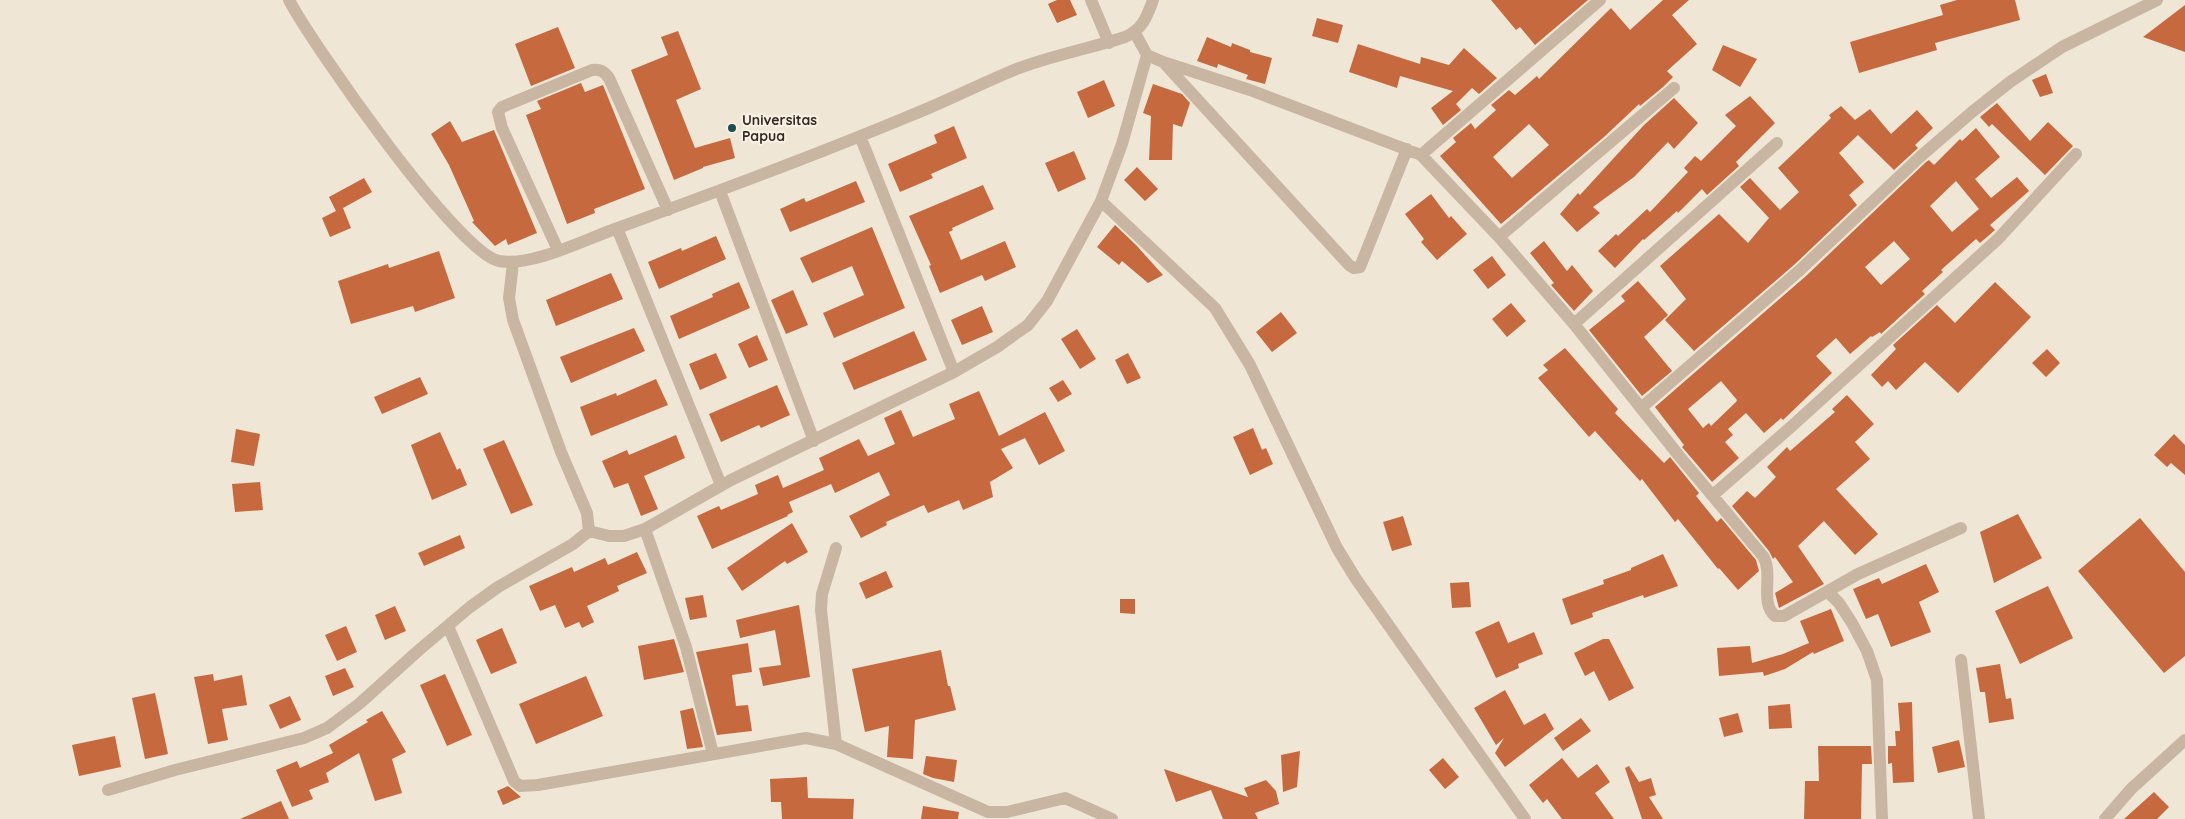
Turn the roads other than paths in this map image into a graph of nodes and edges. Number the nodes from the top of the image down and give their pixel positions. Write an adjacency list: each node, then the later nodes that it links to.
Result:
1 (290, 0): 22 (street)
2 (1091, 0): 7 (street)
3 (1153, 0): 6 (street)
4 (1600, 0): 15 (street)
5 (2157, 0): 25 (street)
6 (1135, 33): 7 (street); 8 (street)
7 (1109, 43): 11 (street)
8 (1148, 55): 9 (street); 17 (street)
9 (1163, 62): 13 (street); 13 (street)
10 (1674, 88): 20 (street)
11 (860, 136): 16 (street); 24 (street)
12 (1777, 143): 23 (street)
13 (1407, 149): 15 (street)
14 (2076, 154): 28 (street)
15 (1421, 155): 20 (street)
16 (720, 191): 18 (street); 26 (street)
17 (1101, 201): 24 (street); 41 (street)
18 (668, 210): 19 (street); 21 (street)
19 (617, 228): 21 (street); 27 (street)
20 (1499, 237): 23 (street)
21 (558, 250): 22 (street)
22 (513, 262): 31 (street)
23 (1574, 324): 25 (street)
24 (954, 372): 26 (street)
25 (1641, 408): 28 (street)
26 (814, 441): 27 (street)
27 (721, 485): 30 (street)
28 (1713, 495): 33 (street)
29 (1961, 528): 33 (street)
30 (645, 529): 31 (street); 38 (street)
31 (589, 531): 34 (street)
32 (836, 548): 37 (street)
33 (1828, 593): 42 (street)
34 (448, 626): 38 (street); 39 (street)
35 (1961, 660): 43 (street)
36 (2185, 740): 44 (street)
37 (836, 744): 38 (street); 40 (street)
38 (713, 754)
39 (108, 790)
40 (1112, 819)
41 (1525, 819)
42 (1882, 819)
43 (1979, 819)
44 (2105, 819)

